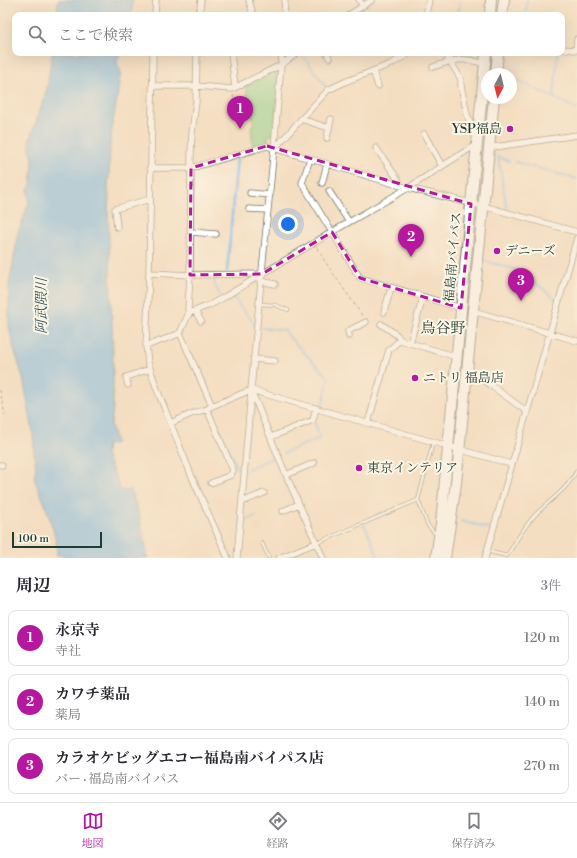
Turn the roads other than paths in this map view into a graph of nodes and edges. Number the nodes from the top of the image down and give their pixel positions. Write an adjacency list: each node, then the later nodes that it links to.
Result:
1 (156, 0): 11 (street)
2 (201, 0): 12 (street)
3 (249, 0): 13 (street)
4 (285, 0): 14 (street)
5 (359, 0): 10 (street)
6 (372, 0): 10 (street)
7 (429, 0): 16 (street)
8 (492, 0): 17 (highway)
9 (504, 0): 18 (highway)
10 (363, 6): 15 (street)
11 (155, 12)
12 (199, 12)
13 (252, 12)
14 (284, 12)
15 (354, 12)
16 (427, 12)
17 (490, 12)
18 (502, 12)
19 (577, 39): 21 (street)
20 (565, 49): 21 (street)
21 (576, 50)
22 (153, 56): 37 (street)
23 (198, 56): 38 (street)
24 (230, 56): 40 (street)
25 (282, 56): 33 (street)
26 (293, 56): 33 (street)
27 (405, 56): 36 (street)
28 (447, 56): 31 (street)
29 (486, 56): 32 (highway, 福島南バイパス)
30 (498, 56): 35 (highway)
31 (450, 61): 32 (street); 34 (street); 44 (street)
32 (485, 64): 50 (highway, 福島南バイパス)
33 (281, 65): 40 (street); 51 (street)
34 (433, 67)
35 (497, 68)
36 (373, 71): 39 (street); 42 (street)
37 (152, 86): 38 (street); 57 (street)
38 (197, 86): 40 (street); 58 (street)
39 (378, 86)
40 (234, 88)
41 (493, 104): 53 (highway, 福島南バイパス)
42 (301, 119): 45 (street); 51 (street)
43 (331, 120): 45 (street)
44 (470, 123): 46 (street); 50 (street)
45 (329, 128): 49 (street)
46 (460, 129)
47 (424, 134): 56 (street)
48 (577, 135): 53 (street)
49 (326, 138)
50 (477, 141): 56 (street); 66 (highway, 福島南バイパス)
51 (274, 148): 54 (street); 58 (street); 64 (street)
52 (376, 148): 60 (street)
53 (488, 148): 67 (highway, 福島南バイパス)
54 (310, 159): 55 (street); 73 (street)
55 (328, 164): 59 (street); 60 (street)
56 (442, 166): 61 (street)
57 (150, 168): 58 (street); 65 (street)
58 (191, 168): 72 (street)
59 (322, 183)
60 (399, 185): 61 (street)
61 (408, 188): 66 (street); 70 (street)
62 (329, 191): 70 (street)
63 (250, 193): 64 (street)
64 (270, 194): 69 (street)
65 (150, 199): 71 (street); 77 (street)
66 (471, 204): 67 (street); 85 (highway, 福島南バイパス)
67 (483, 206): 74 (street); 88 (highway, 福島南バイパス)
68 (249, 209): 69 (street)
69 (268, 210): 79 (street)
70 (349, 222): 73 (street)
71 (117, 227)
72 (191, 232): 75 (street); 78 (street)
73 (332, 232): 79 (street); 82 (street)
74 (577, 232)
75 (216, 234)
76 (577, 238): 95 (street)
77 (149, 273): 78 (street); 100 (street)
78 (190, 274): 79 (street); 90 (street)
79 (262, 274): 80 (street); 87 (street)
80 (261, 281): 81 (street); 84 (street)
81 (274, 284)
82 (392, 288): 83 (street); 89 (street)
83 (423, 297): 85 (street); 99 (street)
84 (259, 304): 86 (lane); 102 (street)
85 (461, 308): 101 (highway, 福島南バイパス)
86 (288, 310)
87 (195, 311): 90 (street); 91 (street)
88 (473, 311): 95 (street); 104 (highway, 福島南バイパス)
89 (384, 312)
90 (189, 314): 94 (street)
91 (201, 321)
92 (366, 322): 96 (street)
93 (381, 324): 97 (street)
94 (180, 333): 100 (street); 108 (street)
95 (549, 334): 98 (street); 110 (street)
96 (349, 336)
97 (400, 340): 99 (street); 112 (street)
98 (577, 341)
99 (410, 343): 101 (street)
100 (146, 346): 105 (street)
101 (457, 357): 115 (highway, 福島南バイパス)
102 (254, 359): 103 (street); 107 (street)
103 (275, 361)
104 (467, 368): 110 (street); 116 (highway, 福島南バイパス)
105 (150, 369): 106 (street); 111 (street)
106 (128, 385)
107 (251, 390): 108 (street); 109 (street); 113 (street); 124 (street)
108 (210, 407): 111 (street); 121 (street)
109 (316, 408): 112 (street); 113 (street)
110 (526, 411): 118 (street)
111 (171, 423): 132 (street)
112 (368, 423): 114 (street)
113 (271, 438): 120 (street)
114 (433, 442): 115 (street); 123 (lane)
115 (448, 446): 116 (street); 127 (highway, 福島南バイパス)
116 (460, 449): 118 (street); 138 (highway, 福島南バイパス)
117 (314, 463): 120 (street)
118 (511, 464): 130 (street)
119 (577, 470): 130 (lane)
120 (286, 475): 125 (street)
121 (211, 483)
122 (264, 493): 124 (street)
123 (418, 500): 127 (lane); 129 (lane)
124 (242, 502): 133 (street)
125 (299, 504): 126 (street); 129 (street)
126 (283, 511)
127 (440, 537): 137 (highway, 福島南バイパス)
128 (262, 543): 134 (lane)
129 (316, 543): 131 (street); 136 (street)
130 (487, 551): 139 (street)
131 (293, 555): 135 (street)
132 (228, 558)
133 (237, 558)
134 (269, 558)
135 (279, 558)
136 (323, 558)
137 (436, 558)
138 (445, 558)
139 (485, 558)

